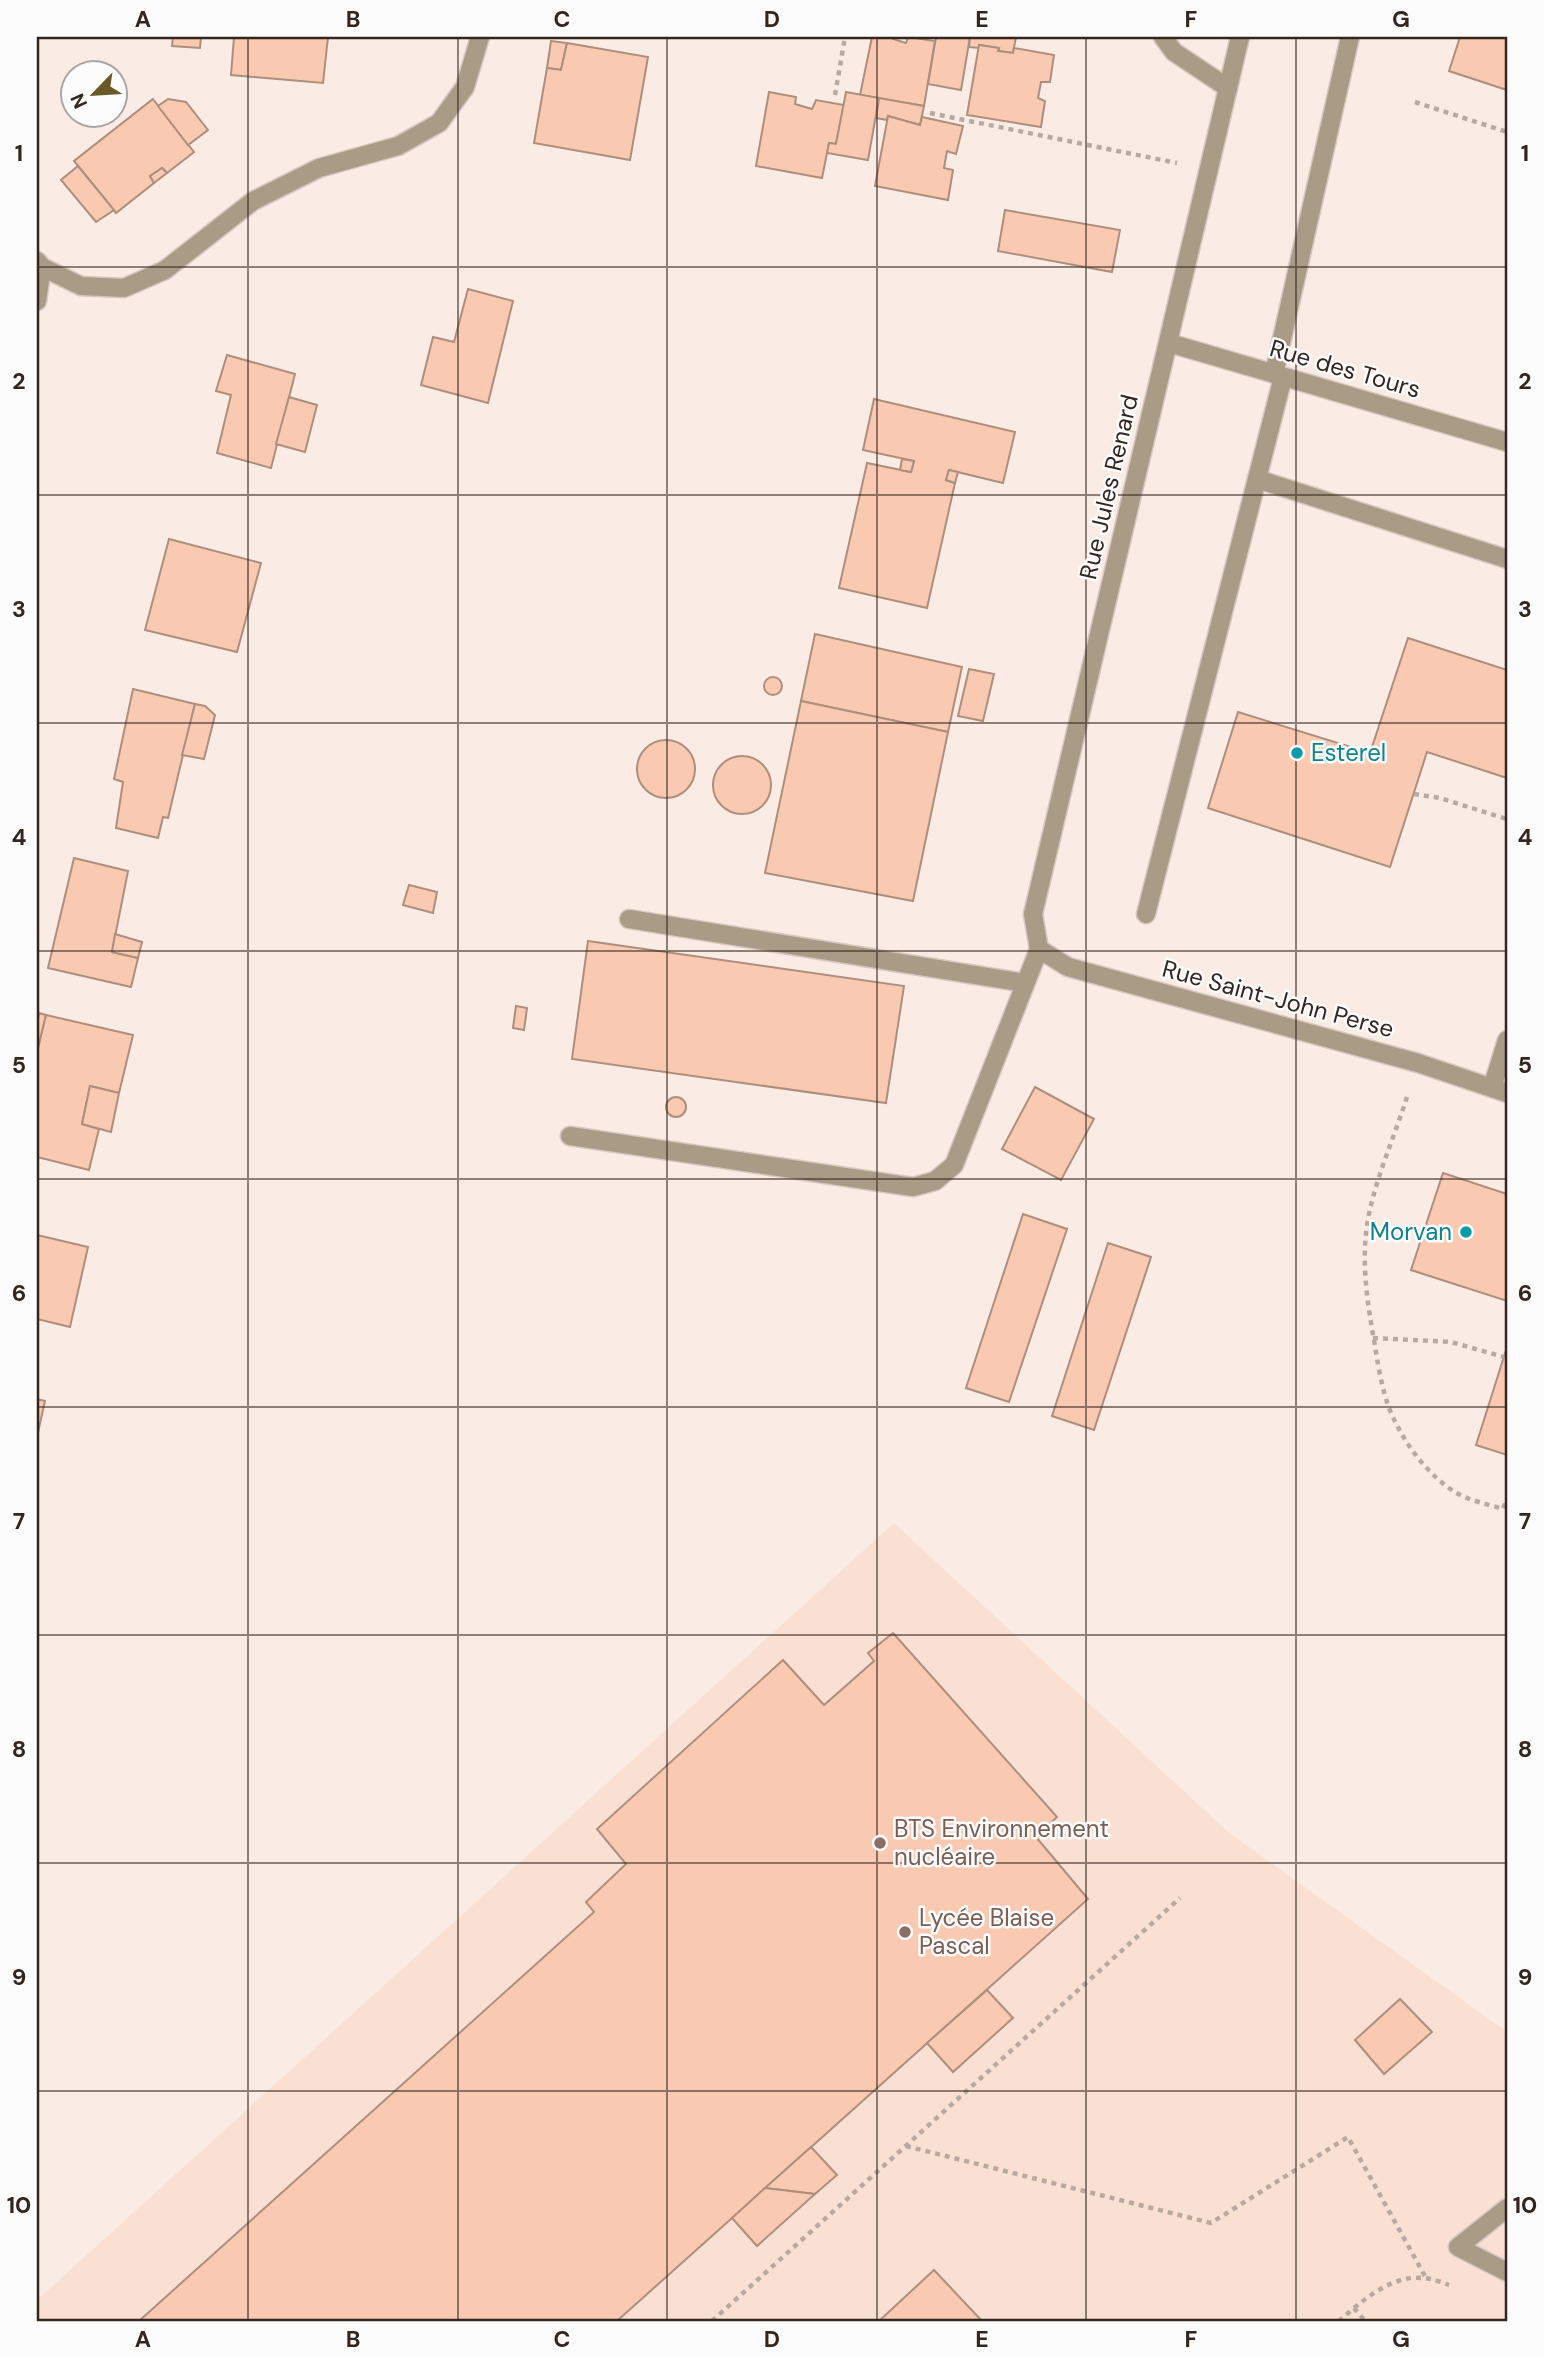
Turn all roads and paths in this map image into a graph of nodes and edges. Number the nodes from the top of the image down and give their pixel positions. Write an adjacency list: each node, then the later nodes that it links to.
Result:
1 (480, 37): 12 (street)
2 (845, 37): 7 (path)
3 (1163, 37): 6 (street)
4 (1240, 37): 6 (street, Rue Jules Renard)
5 (1350, 37): 15 (street)
6 (1228, 88): 11 (street, Rue Jules Renard)
7 (835, 94)
8 (1415, 102): 10 (path)
9 (930, 113): 11 (path)
10 (1507, 132)
11 (1209, 170): 14 (street, Rue Jules Renard)
12 (39, 264): 13 (street)
13 (37, 301)
14 (1168, 343): 15 (street, Rue des Tours); 23 (street, Rue Jules Renard)
15 (1278, 376): 16 (street, Rue des Tours); 17 (street)
16 (1507, 442)
17 (1257, 479): 18 (street); 21 (street)
18 (1507, 559)
19 (1414, 794): 20 (path)
20 (1507, 819)
21 (1146, 914)
22 (629, 919): 24 (street)
23 (1039, 949): 24 (street); 26 (street, Rue Saint-John Perse)
24 (1025, 983): 28 (street)
25 (1507, 1040): 27 (street)
26 (1418, 1063): 27 (street, Rue Saint-John Perse); 29 (path)
27 (1500, 1091)
28 (570, 1136)
29 (1373, 1338): 30 (path); 31 (path)
30 (1504, 1357)
31 (1507, 1499)
32 (1180, 1898): 33 (path)
33 (906, 2146): 36 (path); 39 (path)
34 (1507, 2208): 35 (street)
35 (1507, 2272)
36 (1426, 2278): 37 (path); 38 (path)
37 (1461, 2289)
38 (1354, 2308): 40 (path); 41 (path)
39 (712, 2321)
40 (1339, 2321)
41 (1365, 2321)

